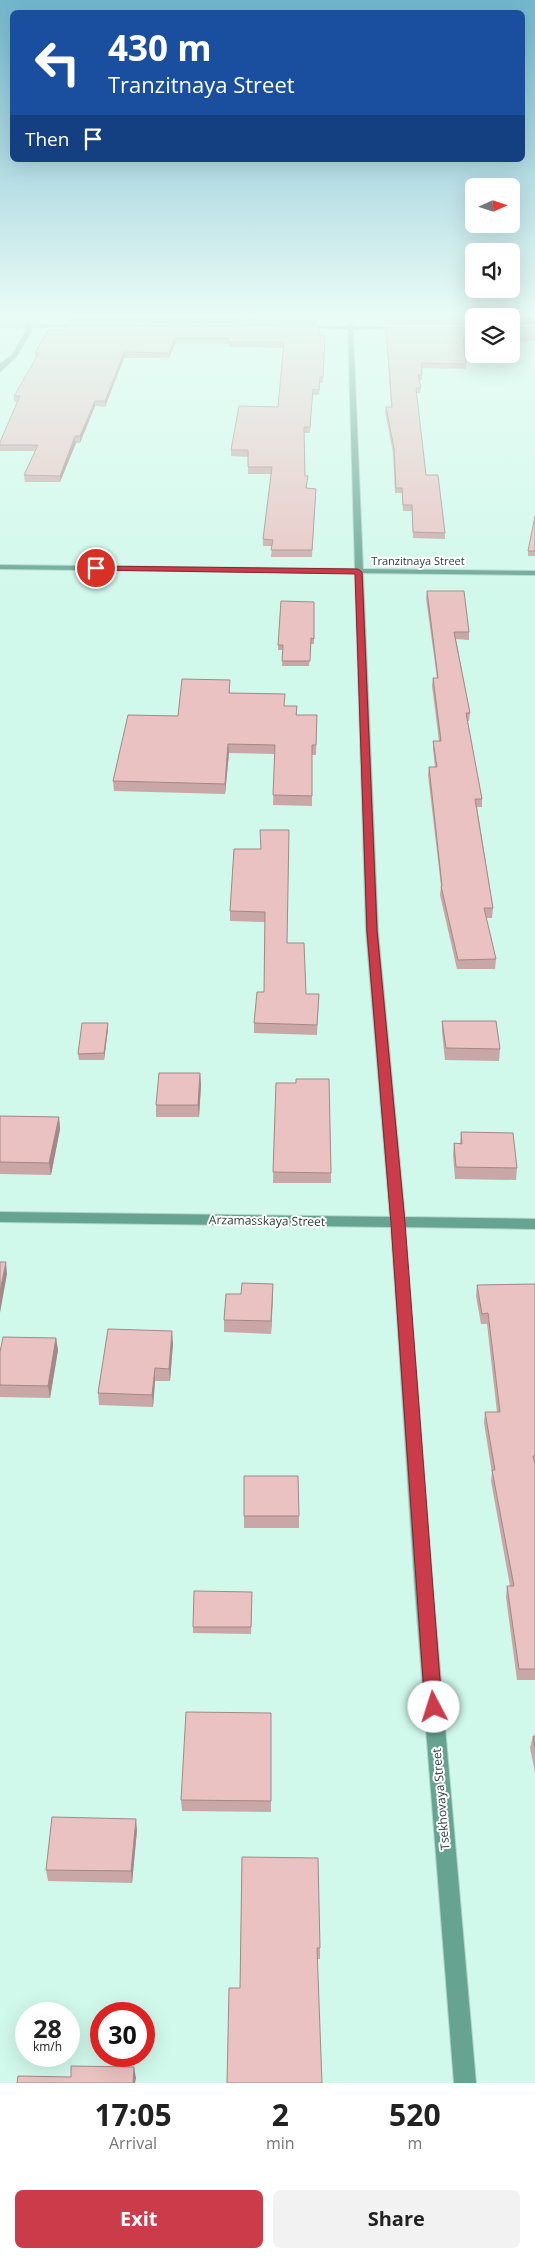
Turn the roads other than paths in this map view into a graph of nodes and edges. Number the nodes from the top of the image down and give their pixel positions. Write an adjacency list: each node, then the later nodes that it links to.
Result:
1 (353, 414): 3 (street, Tsekhovaya Street)
2 (0, 567): 3 (street, Tranzitnaya Street)
3 (358, 572): 4 (street, Tranzitnaya Street); 6 (street, Tsekhovaya Street)
4 (535, 573)
5 (0, 1216): 6 (street, Arzamasskaya Street)
6 (398, 1223): 7 (street, Arzamasskaya Street); 8 (street, Tsekhovaya Street)
7 (535, 1224)
8 (465, 2083)

